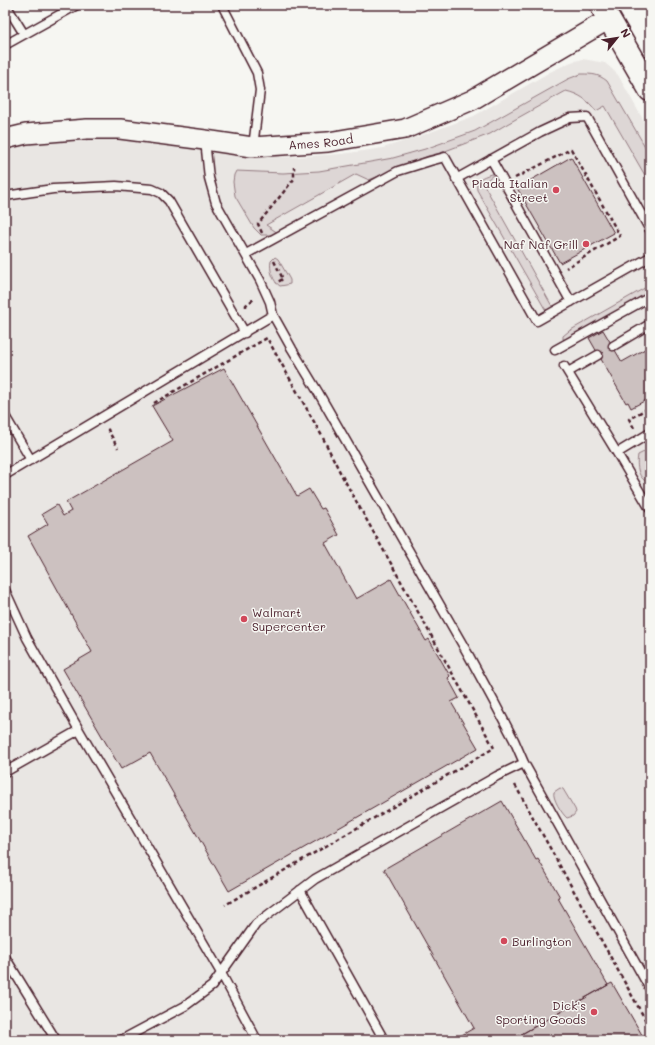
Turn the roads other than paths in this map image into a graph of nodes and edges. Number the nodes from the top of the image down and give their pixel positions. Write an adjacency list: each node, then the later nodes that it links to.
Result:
1 (6, 5): 5 (lane)
2 (77, 5): 5 (lane)
3 (222, 5): 10 (lane)
4 (605, 12): 7 (main road); 10 (street, Ames Road)
5 (24, 34): 6 (lane)
6 (5, 45)
7 (650, 90)
8 (5, 139): 9 (street, Ames Road)
9 (205, 140): 10 (street, Ames Road); 15 (lane)
10 (252, 147)
11 (491, 159): 12 (lane); 14 (lane); 18 (lane)
12 (456, 179): 15 (lane); 18 (lane)
13 (5, 196): 21 (lane)
14 (650, 230)
15 (246, 254): 19 (lane)
16 (650, 257): 18 (lane)
17 (650, 297): 23 (lane)
18 (571, 302)
19 (273, 315): 21 (lane); 34 (lane)
20 (650, 324): 22 (lane)
21 (245, 333): 28 (lane)
22 (613, 346)
23 (555, 350)
24 (598, 354): 27 (lane)
25 (5, 416): 28 (lane)
26 (650, 433): 27 (lane)
27 (617, 453): 30 (lane)
28 (31, 460): 29 (lane)
29 (5, 475)
30 (648, 500): 31 (lane)
31 (650, 509)
32 (5, 590): 33 (lane)
33 (79, 730): 35 (lane); 38 (lane)
34 (524, 763): 36 (lane); 39 (lane)
35 (5, 772)
36 (300, 890): 38 (lane); 43 (lane)
37 (5, 957): 40 (lane)
38 (221, 973): 41 (lane); 42 (lane)
39 (650, 989)
40 (56, 1040)
41 (121, 1040)
42 (257, 1040)
43 (384, 1040)

